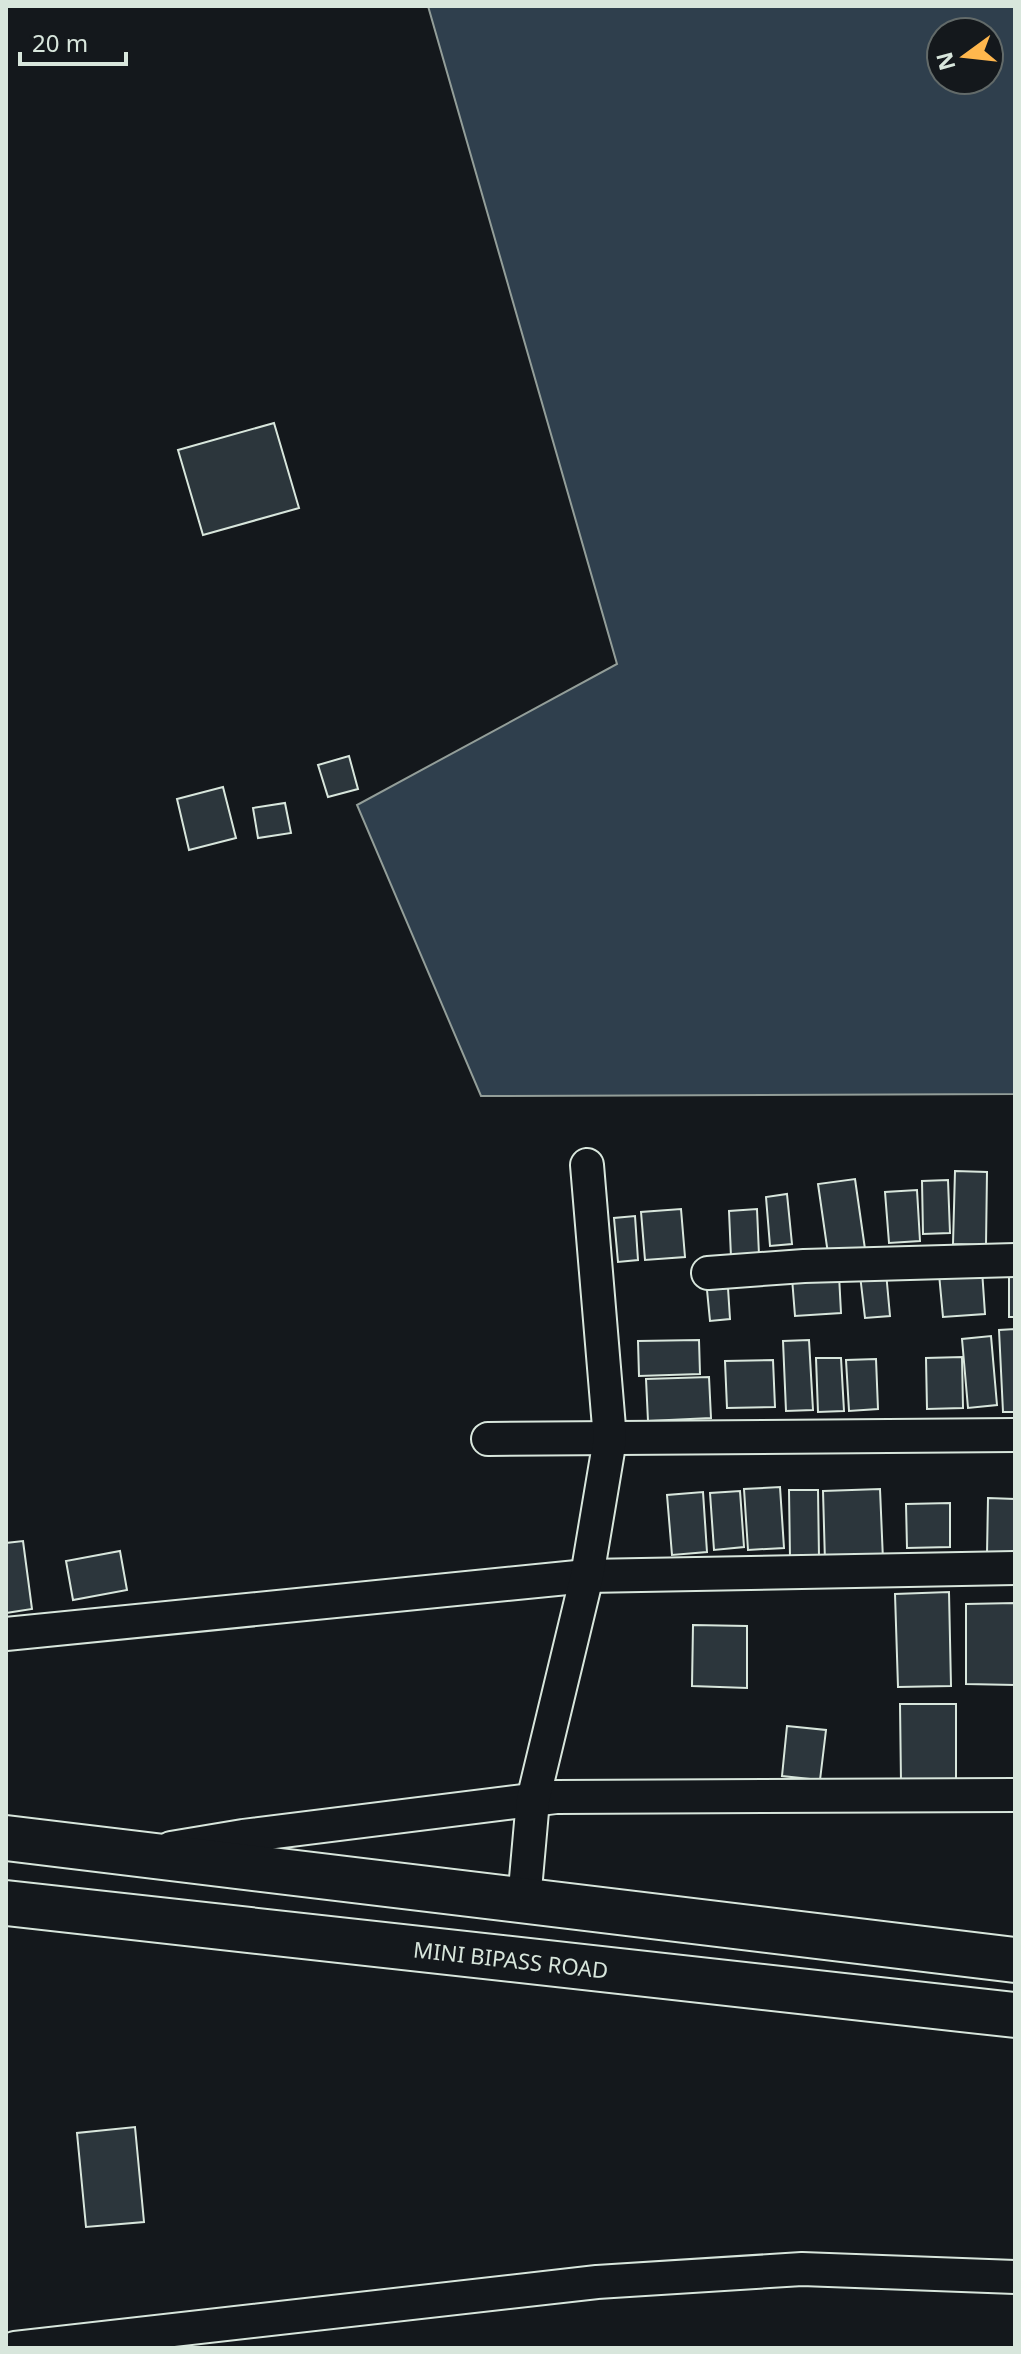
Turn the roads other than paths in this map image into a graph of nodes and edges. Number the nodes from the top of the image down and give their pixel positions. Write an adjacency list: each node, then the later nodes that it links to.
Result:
1 (587, 1165): 6 (street)
2 (1015, 1260): 3 (street)
3 (708, 1273)
4 (1015, 1435): 6 (street)
5 (488, 1439): 6 (street)
6 (610, 1439): 8 (street)
7 (1015, 1568): 8 (street)
8 (587, 1576): 9 (street); 11 (street)
9 (6, 1634)
10 (1015, 1795): 11 (street)
11 (533, 1800): 13 (street); 14 (street)
12 (6, 1838): 13 (street)
13 (137, 1854): 14 (street)
14 (524, 1901): 16 (street)
15 (6, 1903): 17 (street, MINI BIPASS ROAD)
16 (1015, 1960)
17 (1015, 2015)
18 (1015, 2277): 19 (street)
19 (15, 2348)

